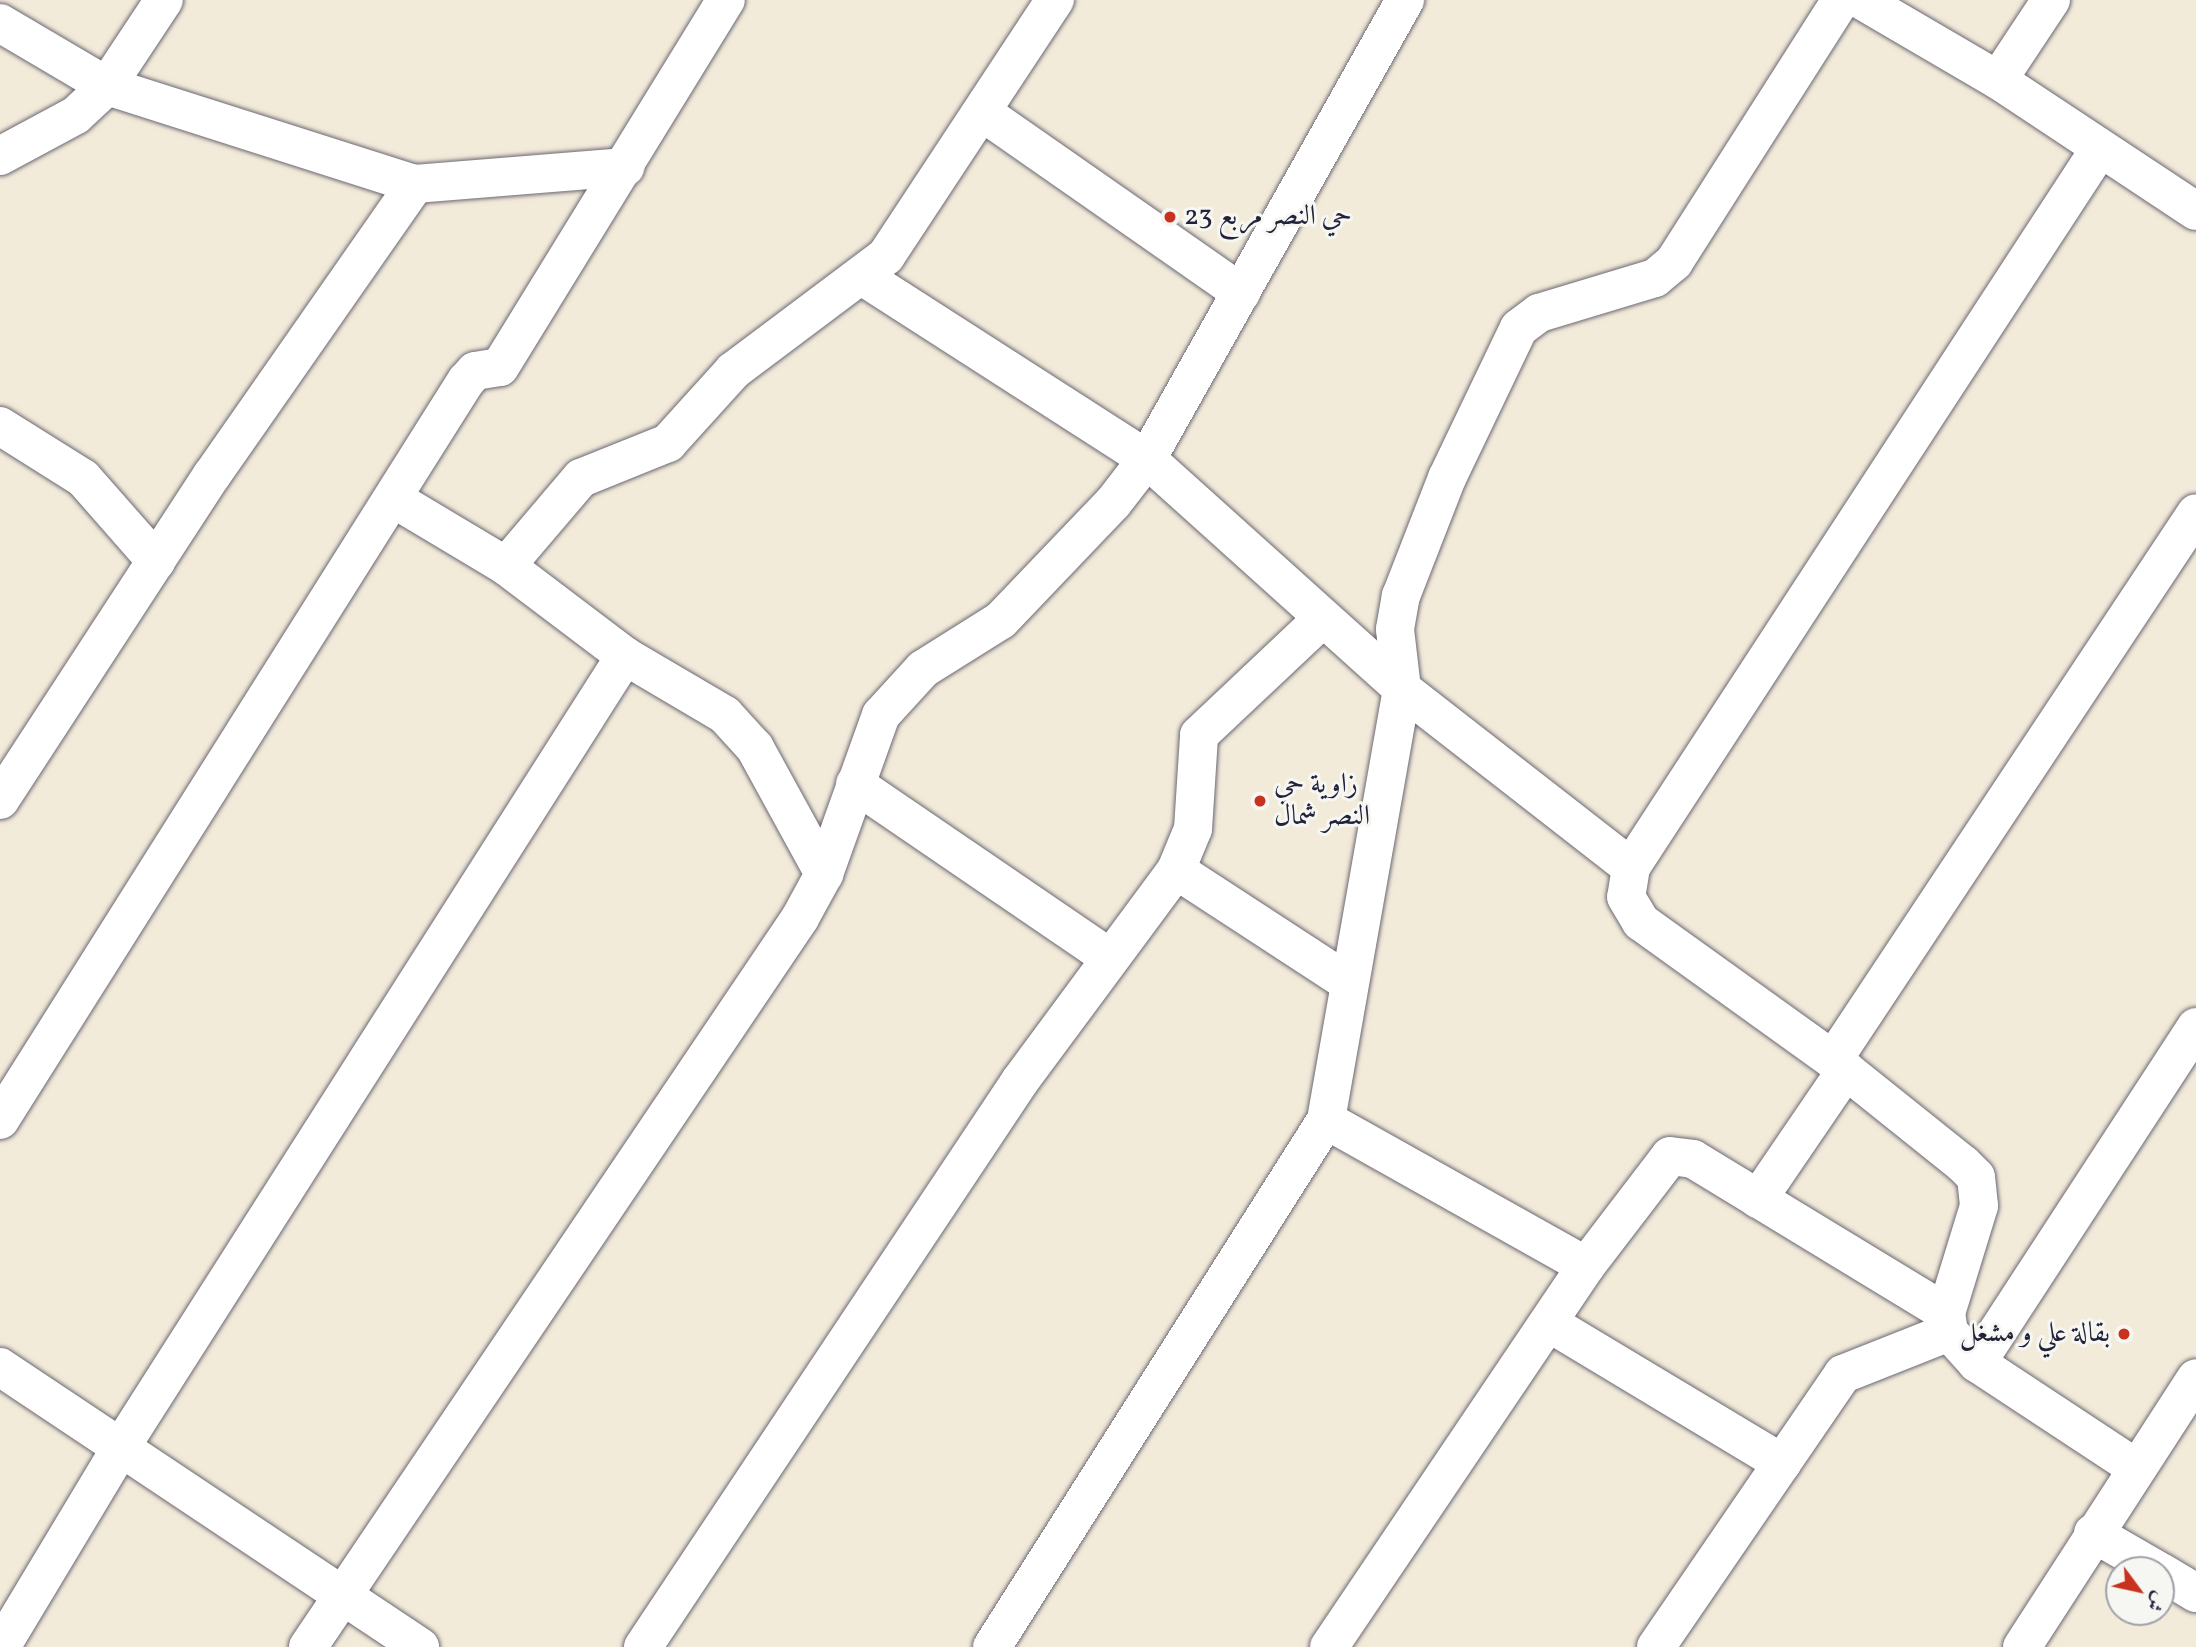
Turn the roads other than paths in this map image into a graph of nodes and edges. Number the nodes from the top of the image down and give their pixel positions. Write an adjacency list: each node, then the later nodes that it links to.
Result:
1 (164, 0): 10 (street)
2 (726, 0): 14 (street)
3 (1055, 0): 11 (street)
4 (1405, 0): 18 (street)
5 (1841, 0): 27 (street)
6 (1861, 0): 9 (street)
7 (2051, 0): 9 (street)
8 (0, 23): 10 (street)
9 (1998, 80): 12 (street)
10 (107, 86): 13 (street); 15 (street)
11 (982, 112): 17 (street); 18 (street)
12 (2100, 148): 16 (street); 30 (street)
13 (0, 156)
14 (625, 167): 15 (street); 21 (street)
15 (415, 184): 23 (street)
16 (2196, 211)
17 (862, 276): 20 (street); 24 (street)
18 (1241, 293): 20 (street)
19 (0, 426): 23 (street)
20 (1147, 458): 25 (street); 28 (street)
21 (394, 499): 24 (street); 37 (street)
22 (2196, 513): 36 (street)
23 (156, 561): 29 (street)
24 (506, 566): 26 (street)
25 (1323, 618): 27 (street); 31 (street)
26 (625, 656): 32 (street); 46 (street)
27 (1402, 690): 30 (street); 34 (street)
28 (855, 784): 32 (street); 33 (street)
29 (0, 800)
30 (1631, 867): 36 (street)
31 (1176, 870): 33 (street); 34 (street)
32 (824, 874): 53 (street)
33 (1109, 957): 57 (street)
34 (1348, 982): 38 (street)
35 (2196, 1027): 43 (street)
36 (1840, 1065): 39 (street); 41 (street)
37 (0, 1119)
38 (1326, 1120): 40 (street); 58 (street)
39 (1758, 1199): 40 (street); 41 (street)
40 (1586, 1266): 42 (street)
41 (1948, 1322): 43 (street); 47 (street)
42 (1549, 1323): 47 (street); 59 (street)
43 (1977, 1363): 48 (street)
44 (0, 1367): 46 (street)
45 (2196, 1378): 48 (street)
46 (121, 1447): 53 (street); 54 (street)
47 (1782, 1463): 60 (street)
48 (2135, 1467): 49 (street)
49 (2093, 1533): 50 (street); 61 (street)
50 (2133, 1556)
51 (2175, 1580): 52 (street)
52 (2196, 1592)
53 (340, 1594): 55 (street); 56 (street)
54 (1, 1647)
55 (308, 1647)
56 (420, 1647)
57 (643, 1647)
58 (992, 1647)
59 (1329, 1647)
60 (1656, 1647)
61 (2022, 1647)

